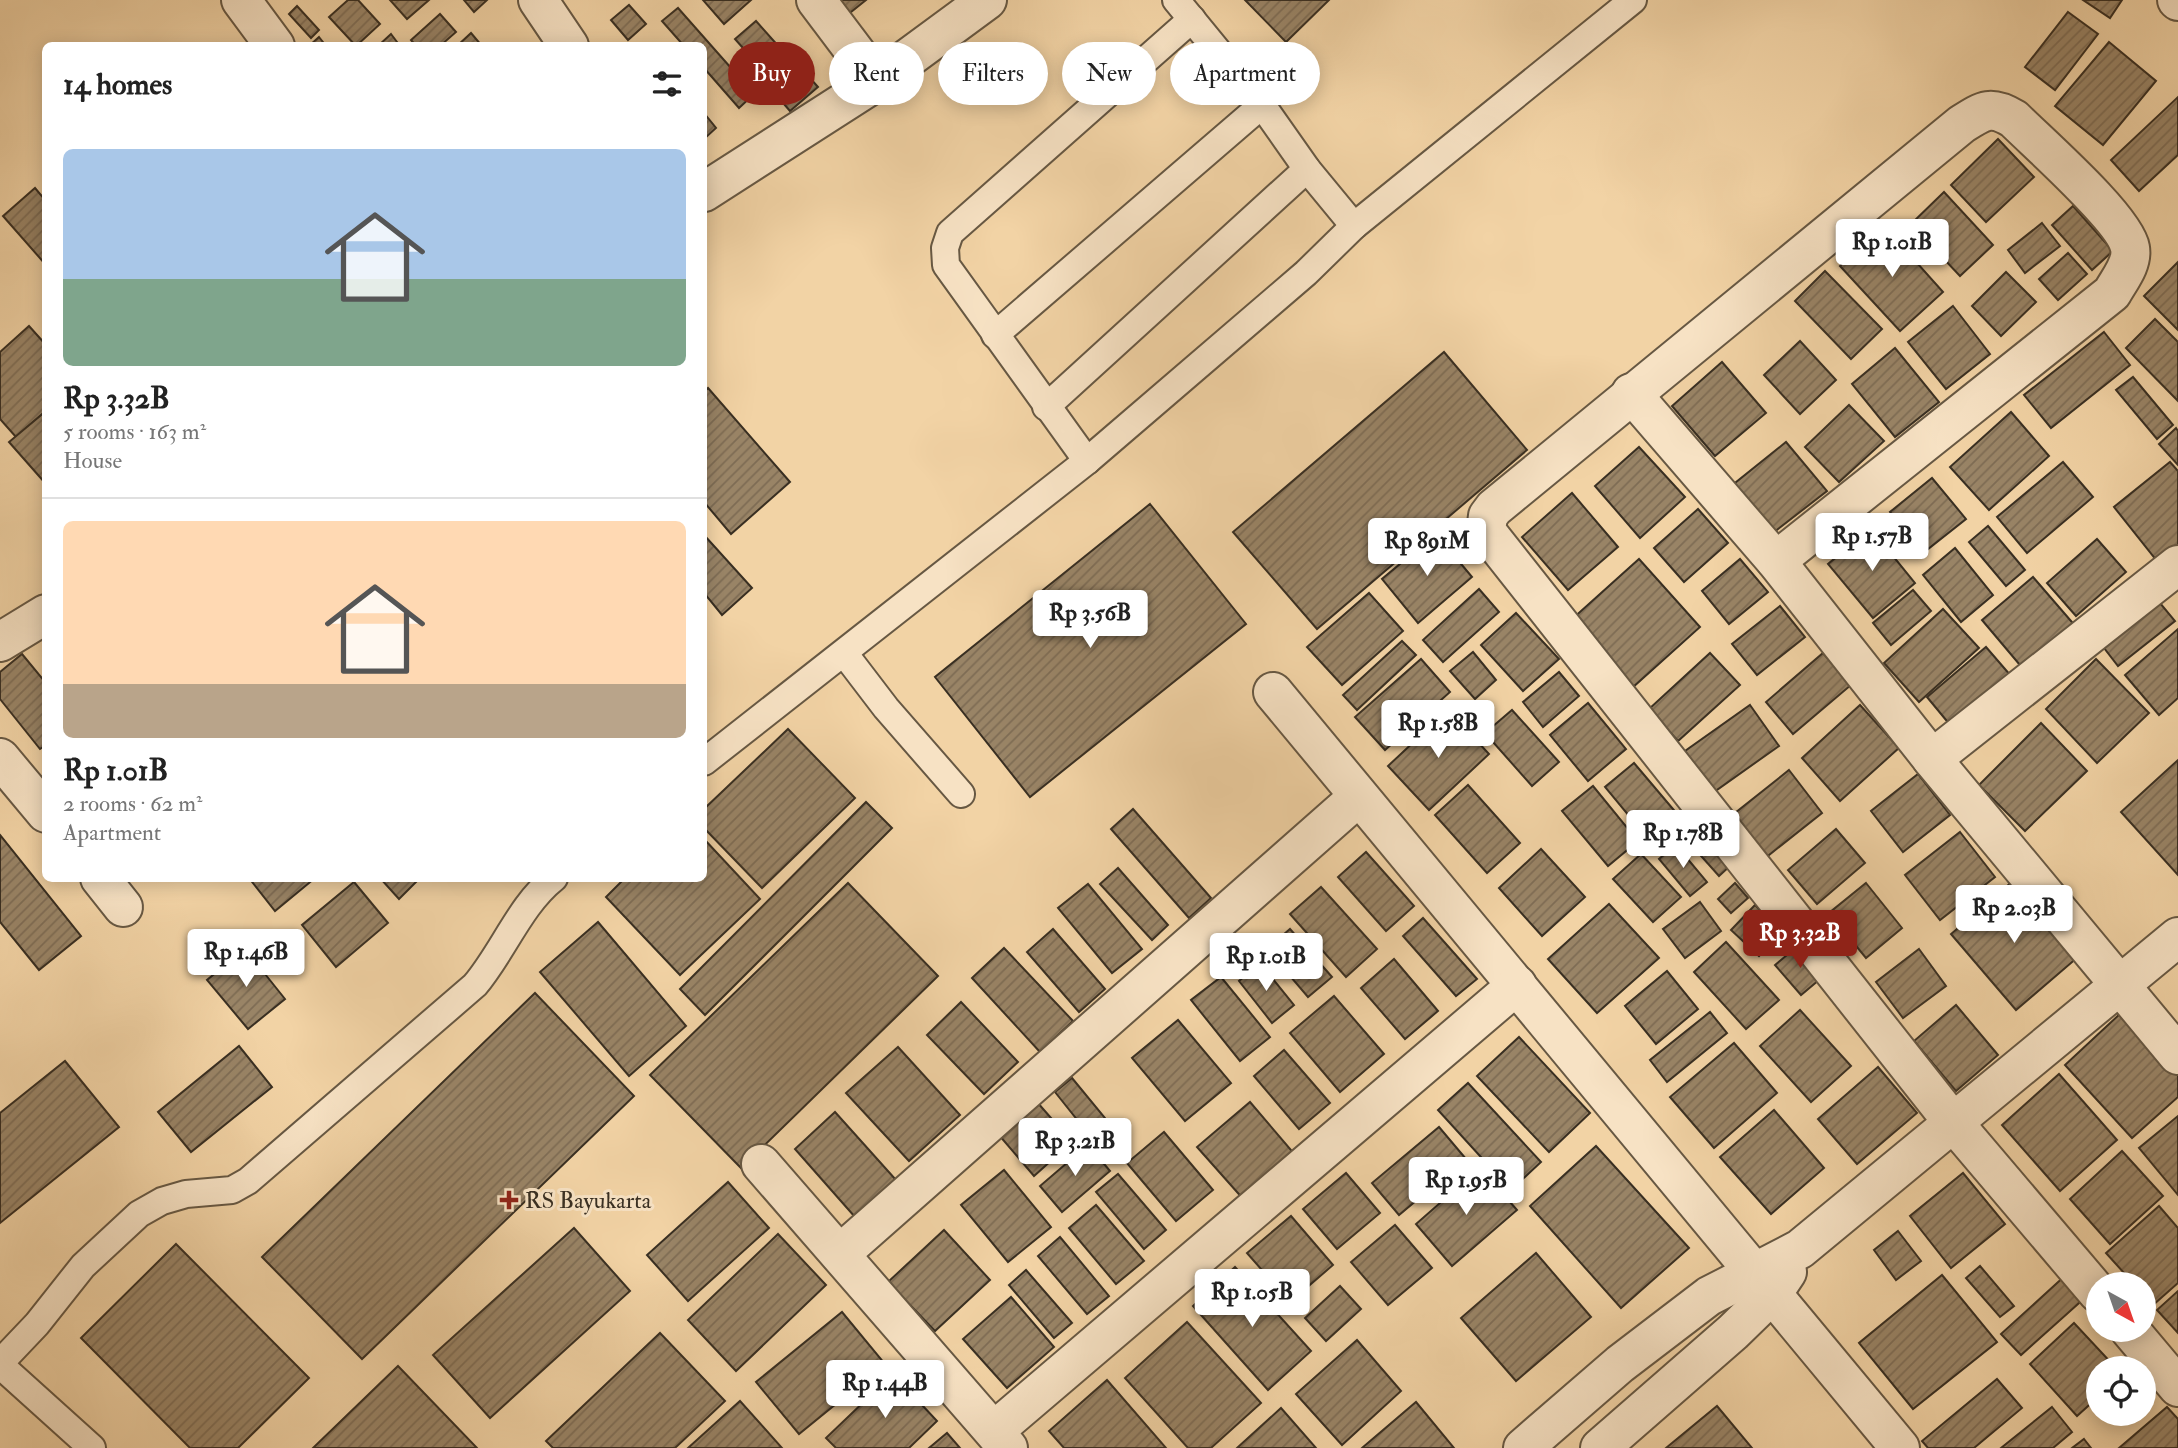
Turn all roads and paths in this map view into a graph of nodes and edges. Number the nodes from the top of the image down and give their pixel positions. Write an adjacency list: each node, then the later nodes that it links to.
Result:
1 (241, 0): 7 (street)
2 (538, 0): 8 (street)
3 (816, 0): 9 (street)
4 (987, 0): 11 (street)
5 (1633, 0): 16 (lane)
6 (1184, 10): 10 (lane); 17 (lane)
7 (272, 42)
8 (566, 42)
9 (848, 42)
10 (1210, 42)
11 (924, 46)
12 (838, 105): 15 (street)
13 (1262, 105): 14 (lane); 17 (lane)
14 (1307, 169): 16 (lane); 19 (lane)
15 (707, 190)
16 (1354, 226): 20 (lane)
17 (995, 334): 19 (lane)
18 (1631, 393): 21 (street); 21 (street); 38 (street)
19 (1046, 407): 20 (lane)
20 (1087, 461): 25 (lane)
21 (1776, 561): 28 (street)
22 (2178, 565): 28 (street)
23 (42, 616): 24 (street)
24 (0, 642)
25 (844, 653): 29 (lane); 30 (lane)
26 (1273, 692): 31 (street)
27 (0, 758): 32 (street)
28 (1932, 759): 35 (street)
29 (707, 760)
30 (961, 794)
31 (1357, 798): 36 (street); 40 (street)
32 (42, 808)
33 (550, 882): 44 (lane)
34 (2178, 937): 35 (street)
35 (2119, 984): 37 (street); 38 (street)
36 (1517, 985): 42 (street); 46 (street)
37 (2178, 1055)
38 (1952, 1121): 41 (street); 42 (street)
39 (761, 1164): 40 (street)
40 (840, 1254): 46 (street)
41 (2086, 1279)
42 (1764, 1282): 48 (street); 49 (street); 50 (street)
43 (2140, 1342): 45 (street)
44 (0, 1364): 47 (lane)
45 (2178, 1387)
46 (1001, 1440)
47 (92, 1448)
48 (1523, 1448)
49 (1600, 1448)
50 (1900, 1448)

